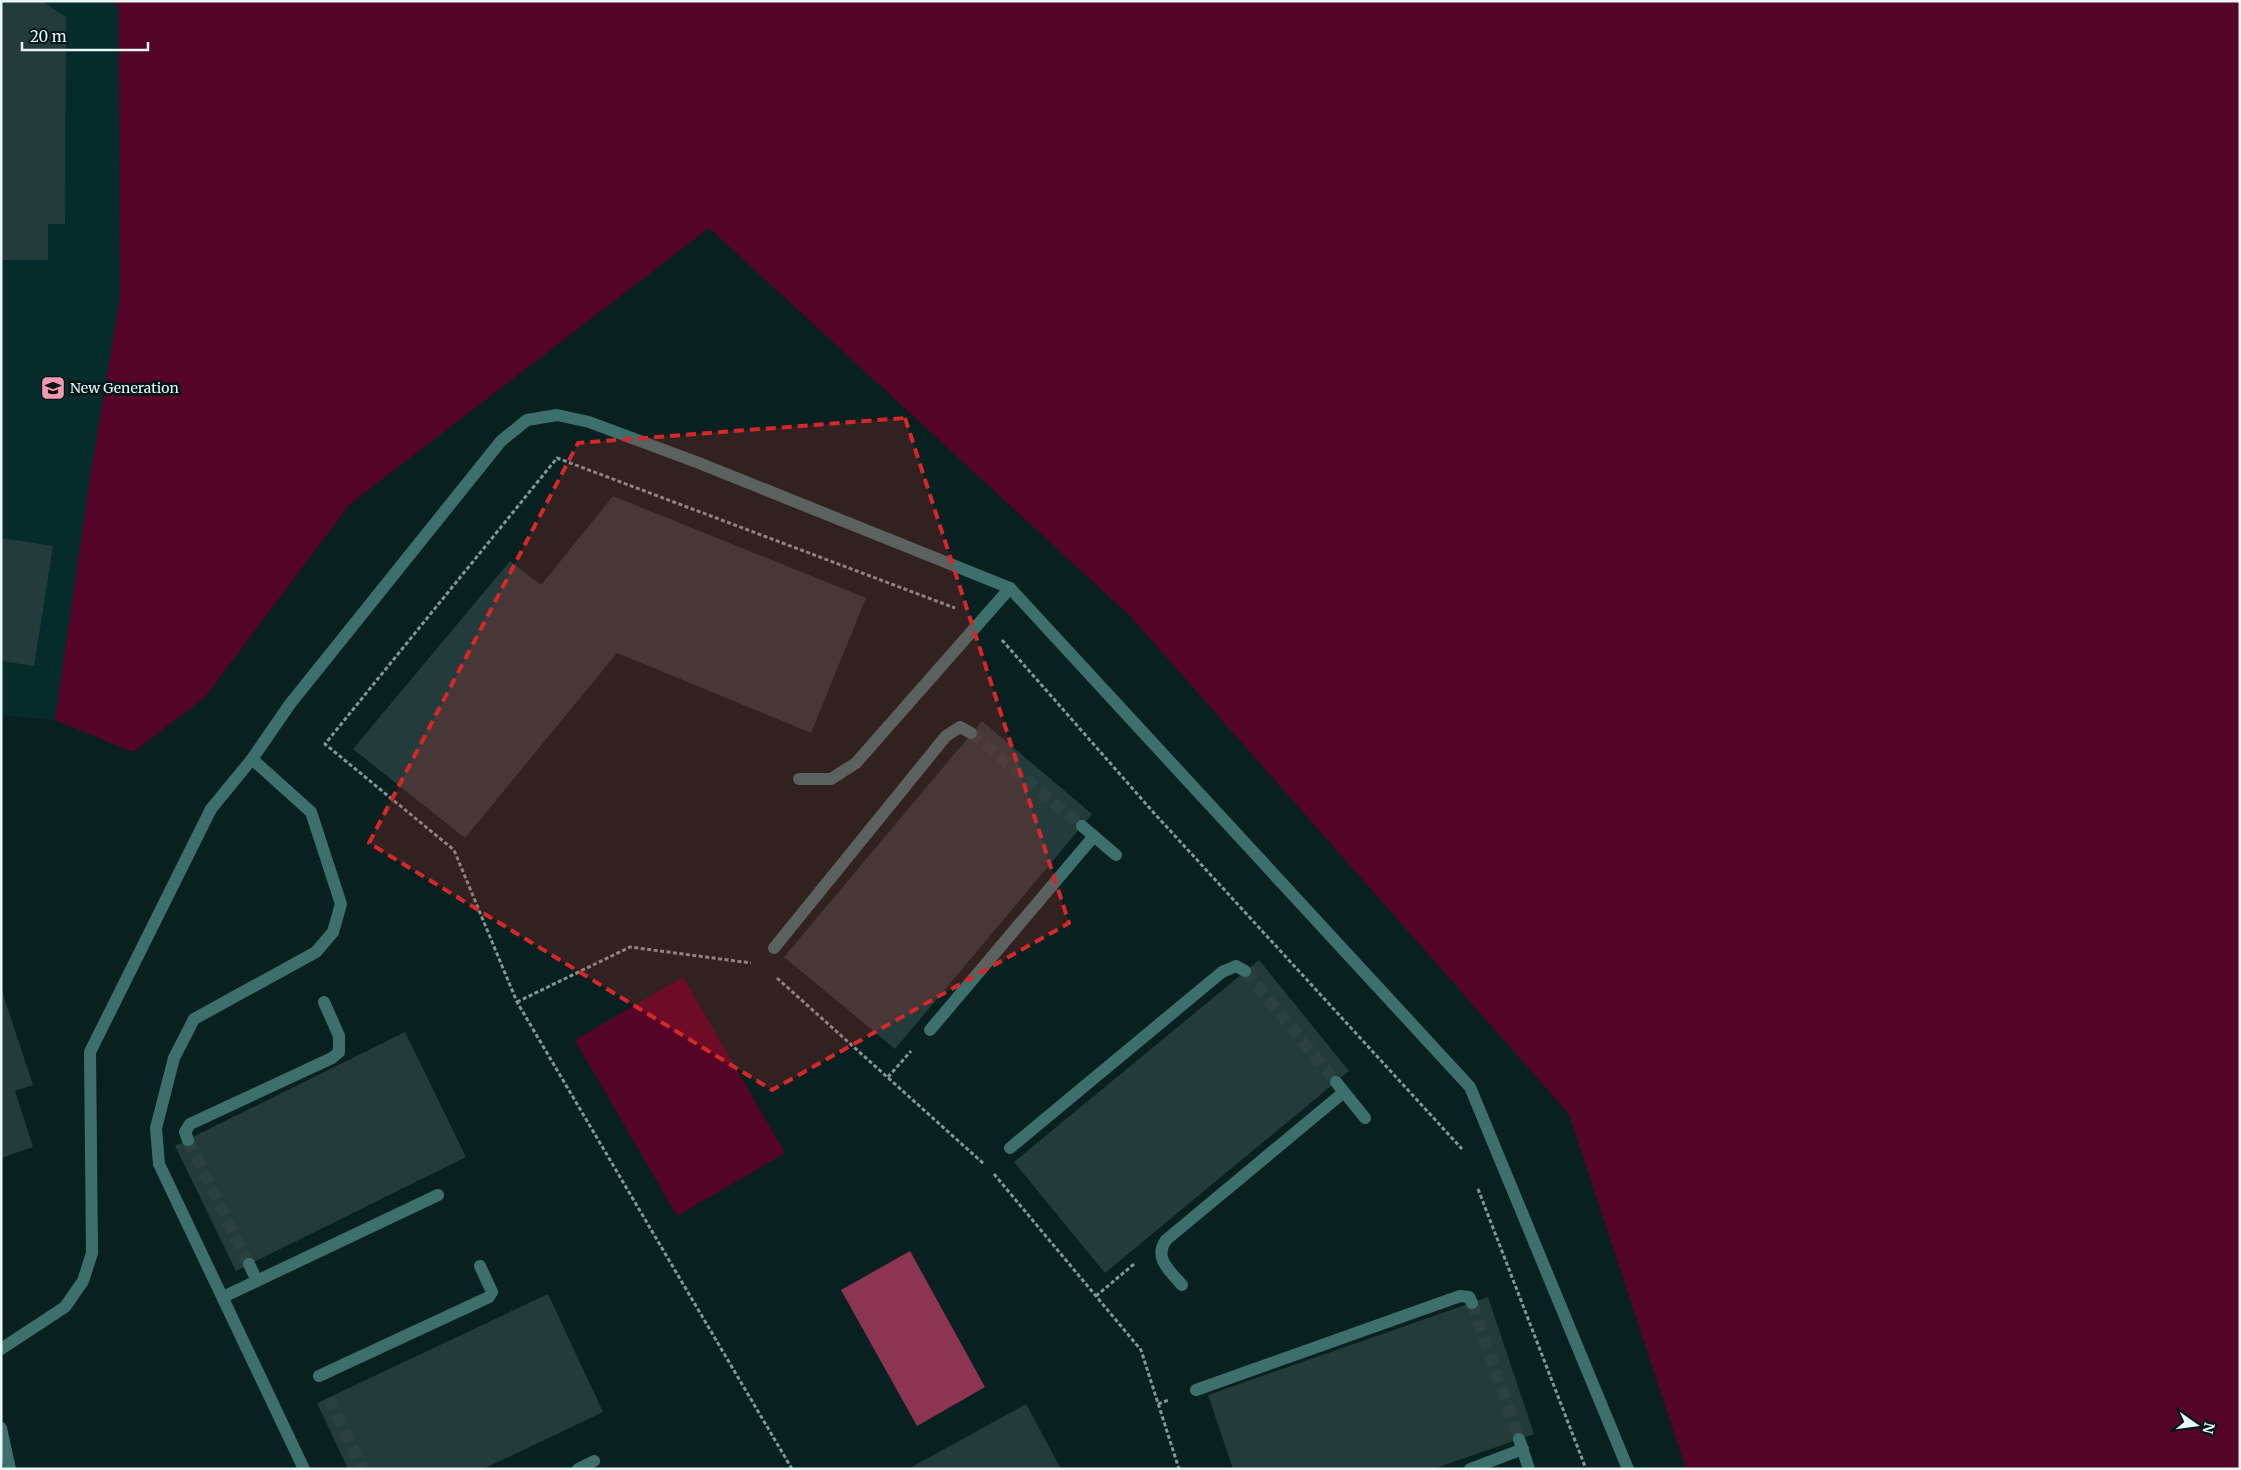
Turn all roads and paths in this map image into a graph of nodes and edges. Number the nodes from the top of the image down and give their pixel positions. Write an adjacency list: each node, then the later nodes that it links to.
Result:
1 (1010, 588): 2 (street); 4 (street); 46 (street)
2 (983, 618): 5 (street); 14 (path); 22 (path)
3 (971, 733): 9 (street)
4 (252, 759): 31 (street); 33 (street)
5 (799, 778)
6 (1082, 826): 7 (street)
7 (1094, 836): 8 (street); 15 (street)
8 (1116, 855)
9 (774, 948)
10 (761, 964): 14 (path)
11 (1245, 971): 21 (street)
12 (775, 976): 16 (path)
13 (324, 1002): 20 (street)
14 (517, 1002): 41 (path)
15 (930, 1030): 16 (path)
16 (888, 1077): 30 (path)
17 (1336, 1082): 18 (street)
18 (1344, 1092): 19 (street); 25 (street)
19 (1365, 1118)
20 (188, 1140)
21 (1010, 1148)
22 (1466, 1158)
23 (1477, 1186): 45 (path)
24 (438, 1195): 28 (street)
25 (1161, 1246): 29 (street); 30 (path)
26 (249, 1264): 28 (street)
27 (480, 1266): 34 (street)
28 (257, 1281): 31 (street)
29 (1182, 1285)
30 (1096, 1296): 42 (path)
31 (222, 1297): 39 (street)
32 (1472, 1303): 35 (street)
33 (1, 1349)
34 (319, 1376)
35 (1196, 1390)
36 (1, 1428): 38 (street)
37 (594, 1461): 40 (street)
38 (10, 1469)
39 (304, 1469)
40 (578, 1469)
41 (792, 1469)
42 (1179, 1469)
43 (1470, 1469): 44 (street)
44 (1529, 1469)
45 (1586, 1469)
46 (1628, 1469)

